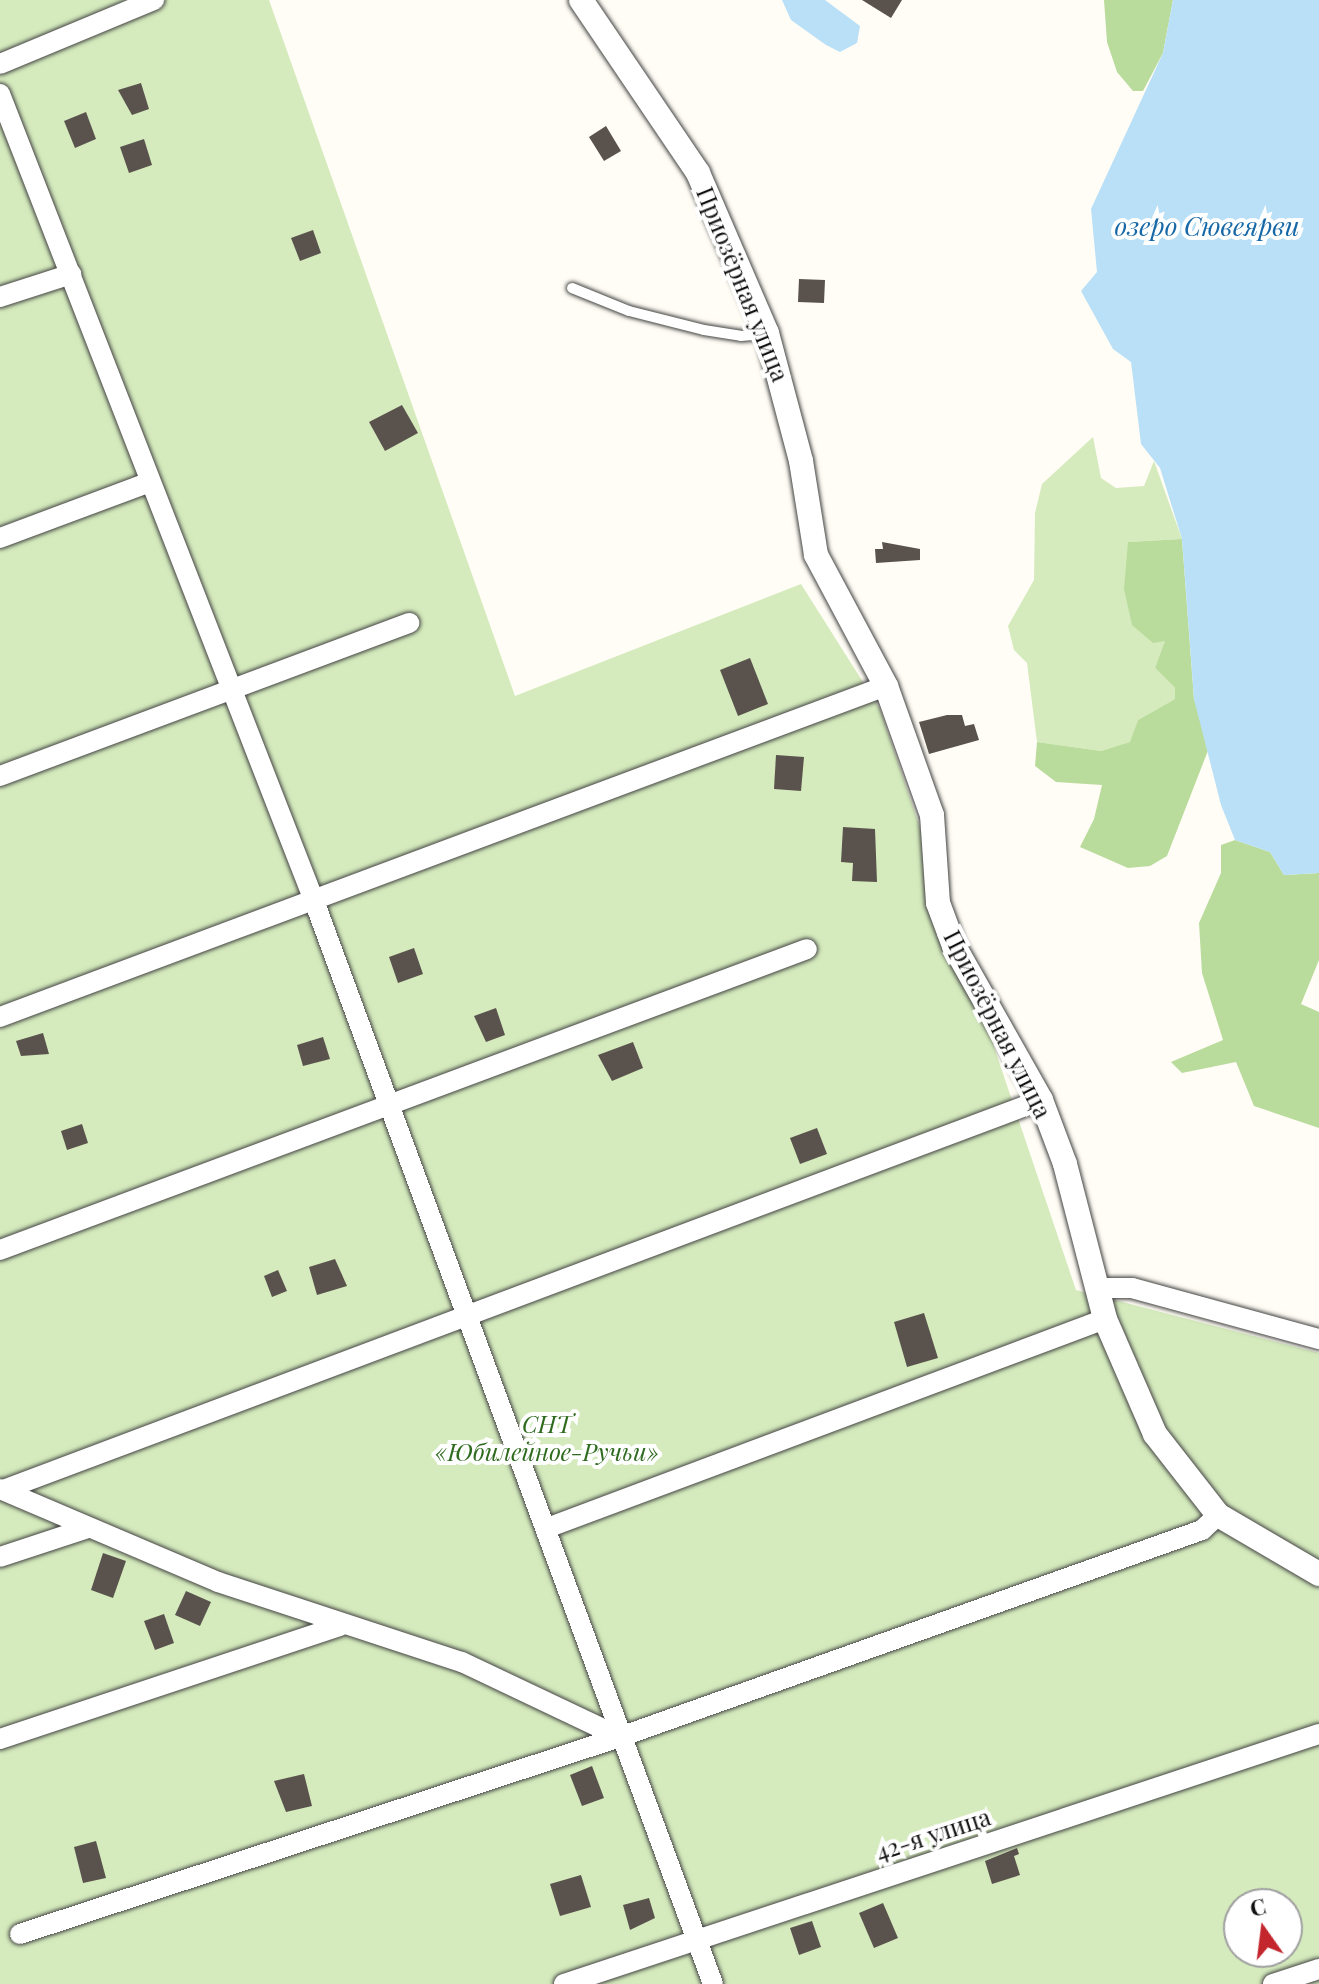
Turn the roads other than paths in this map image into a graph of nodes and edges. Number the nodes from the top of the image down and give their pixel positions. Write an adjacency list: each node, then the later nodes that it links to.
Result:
1 (154, 0): 3 (street)
2 (581, 0): 8 (street, Приозёрная улица)
3 (0, 64)
4 (0, 94): 5 (street)
5 (71, 274): 7 (street); 9 (street)
6 (572, 288): 8 (lane)
7 (0, 297)
8 (767, 333): 12 (street, Приозёрная улица)
9 (147, 483): 10 (street); 13 (street)
10 (0, 538)
11 (409, 623): 13 (street)
12 (886, 686): 15 (street); 18 (street, Приозёрная улица)
13 (232, 689): 14 (street); 15 (street)
14 (0, 776)
15 (313, 898): 17 (street); 19 (street)
16 (807, 949): 19 (street)
17 (0, 1017)
18 (1041, 1100): 21 (street, Приозёрная улица); 22 (street)
19 (391, 1107): 20 (street); 22 (street)
20 (0, 1250)
21 (1097, 1288): 23 (street, Приозёрная улица); 24 (street)
22 (467, 1318): 25 (street); 28 (street)
23 (1105, 1319): 26 (street, Приозёрная улица); 28 (street)
24 (1319, 1339)
25 (1, 1490): 27 (street)
26 (1218, 1515): 30 (street); 33 (street)
27 (88, 1528): 29 (street); 31 (street)
28 (547, 1528): 33 (street)
29 (0, 1557)
30 (1319, 1574)
31 (340, 1626): 33 (street); 34 (street)
32 (1319, 1734): 36 (street, 42-я улица)
33 (620, 1737): 35 (street); 36 (street)
34 (0, 1739)
35 (20, 1934)
36 (697, 1940): 38 (street, 42-я улица); 39 (street)
37 (1319, 1969): 40 (street)
38 (564, 1984)
39 (713, 1984)
40 (1273, 1984)

